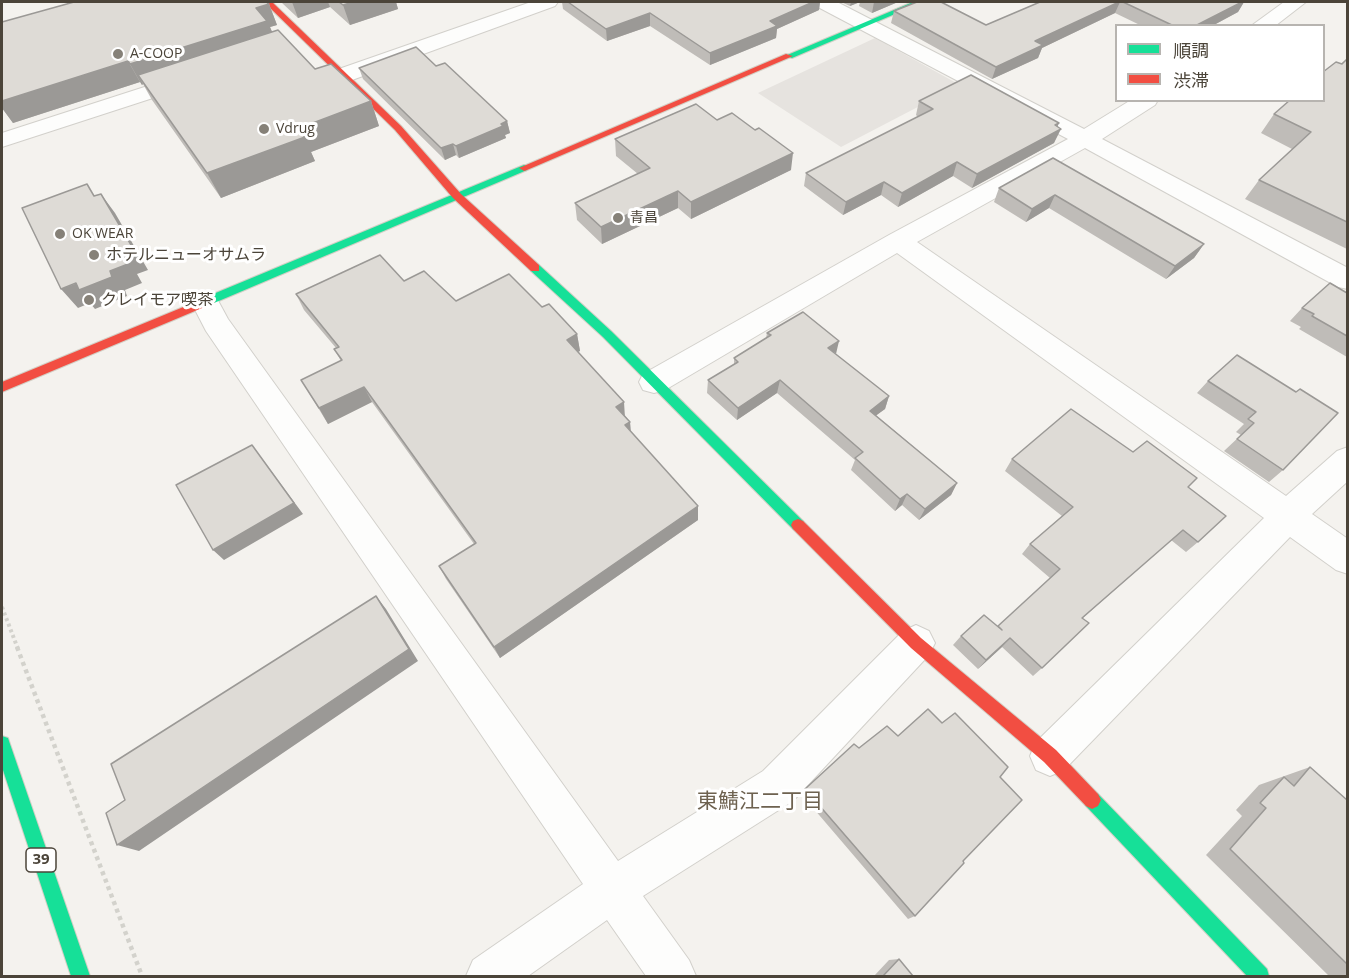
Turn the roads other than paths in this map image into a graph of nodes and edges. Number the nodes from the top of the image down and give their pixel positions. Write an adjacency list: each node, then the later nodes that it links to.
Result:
1 (268, 2): 8 (street)
2 (542, 2): 11 (street)
3 (822, 2): 6 (street)
4 (919, 2): 6 (street)
5 (1296, 2): 7 (street)
6 (865, 24): 13 (street); 15 (street)
7 (1264, 24)
8 (305, 40): 9 (street); 11 (street)
9 (283, 48)
10 (215, 70): 14 (street)
11 (344, 75): 15 (street)
12 (1144, 102): 13 (street)
13 (1085, 139): 16 (street); 17 (street)
14 (2, 141)
15 (457, 196): 18 (street); 19 (street)
16 (898, 241): 19 (street); 22 (street)
17 (1347, 280)
18 (205, 302): 20 (street); 27 (street)
19 (654, 382): 24 (street)
20 (2, 387)
21 (1347, 460): 22 (street)
22 (1287, 516): 23 (street); 26 (street)
23 (1347, 559)
24 (916, 643): 26 (street); 27 (street)
25 (2, 744): 28 (street, 39)
26 (1050, 756): 31 (street)
27 (612, 890): 29 (street); 30 (street)
28 (81, 976)
29 (489, 976)
30 (673, 976)
31 (1260, 976)

